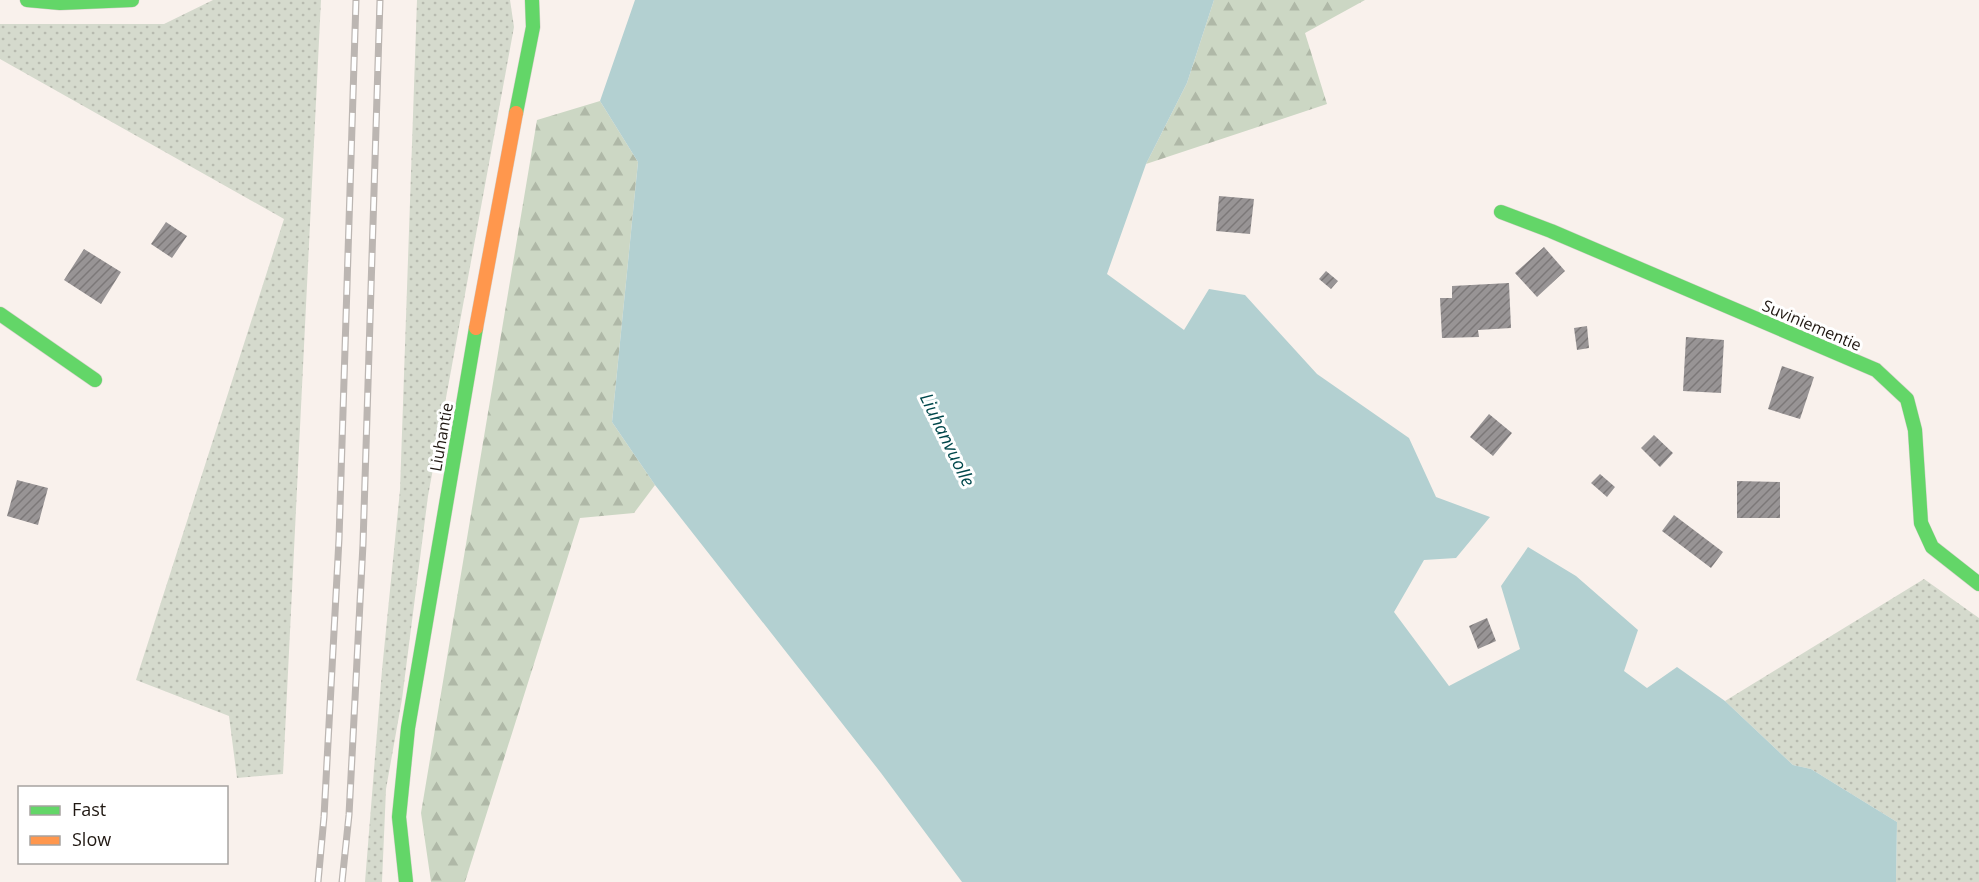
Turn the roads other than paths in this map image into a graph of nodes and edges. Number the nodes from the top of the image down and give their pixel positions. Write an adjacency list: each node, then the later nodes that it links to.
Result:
1 (27, 0): 2 (street)
2 (132, 0)
3 (532, 0): 8 (street, Liuhantie)
4 (1501, 212): 7 (street, Suviniementie)
5 (0, 314): 6 (street)
6 (95, 380)
7 (1979, 584)
8 (406, 882)

